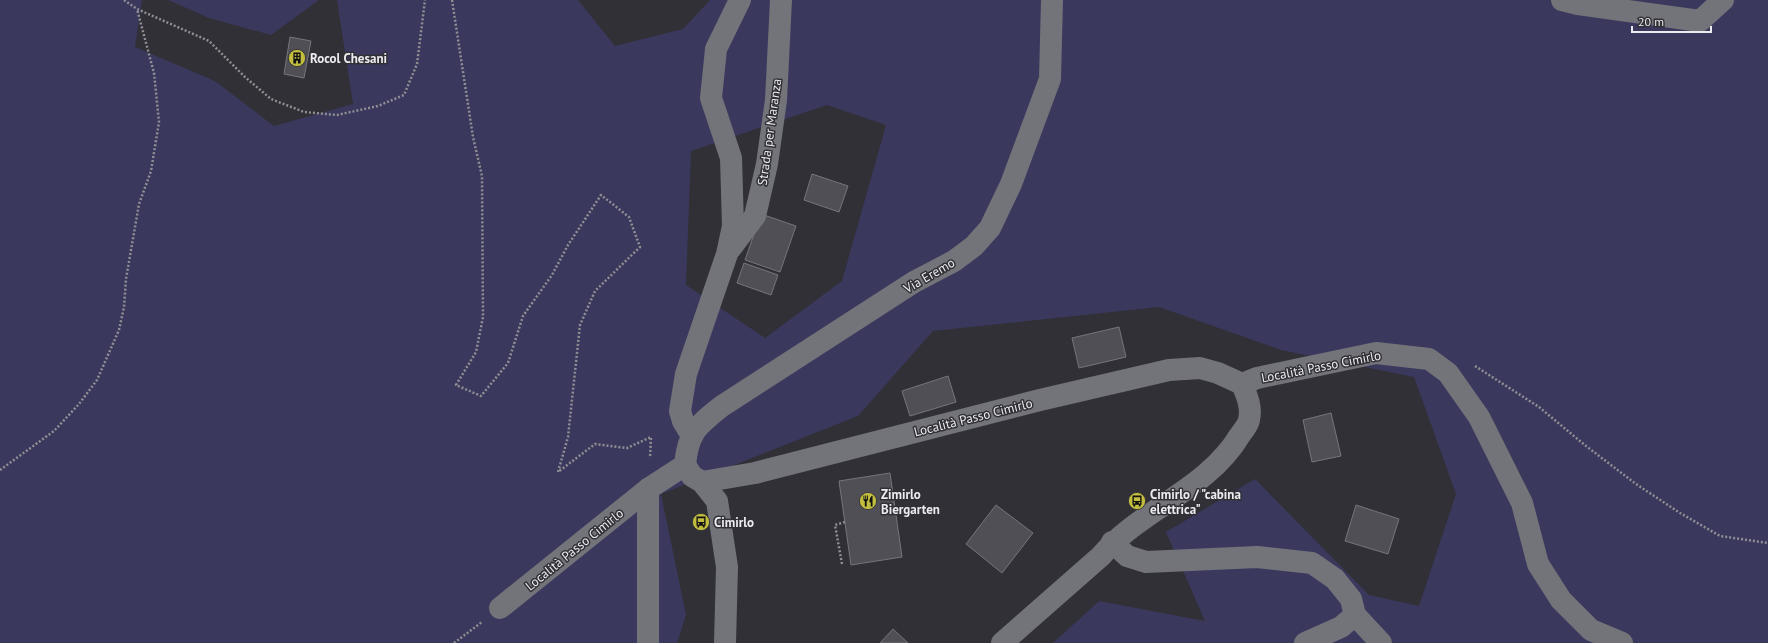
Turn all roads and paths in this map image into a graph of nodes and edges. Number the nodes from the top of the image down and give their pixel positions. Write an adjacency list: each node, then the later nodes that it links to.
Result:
1 (124, 0): 9 (path)
2 (425, 0): 9 (path)
3 (452, 0): 17 (path)
4 (740, 0): 10 (street, Strada per Maranza)
5 (781, 0): 10 (street, Strada per Maranza)
6 (1052, 0): 13 (street, Via Eremo)
7 (1562, 0): 8 (street)
8 (1723, 0)
9 (137, 9): 15 (path)
10 (727, 254): 13 (street, Strada per Maranza)
11 (1468, 362): 20 (path)
12 (1242, 384): 16 (street, Località Passo Cimirlo); 19 (street, Località Passo Cimirlo); 30 (street, Località Passo Cimirlo)
13 (692, 436): 14 (street, Via Eremo)
14 (685, 465): 16 (street); 17 (street, Località Passo Cimirlo)
15 (0, 470)
16 (702, 482): 26 (street)
17 (648, 489): 22 (street, Località Passo Cimirlo); 25 (street)
18 (845, 522): 21 (path)
19 (1112, 542): 23 (street); 27 (street, Località Passo Cimirlo)
20 (1768, 544)
21 (842, 564)
22 (500, 608): 24 (path)
23 (1355, 616): 28 (street); 29 (street)
24 (454, 643)
25 (648, 643)
26 (724, 643)
27 (1002, 643)
28 (1305, 643)
29 (1381, 643)
30 (1622, 643)

